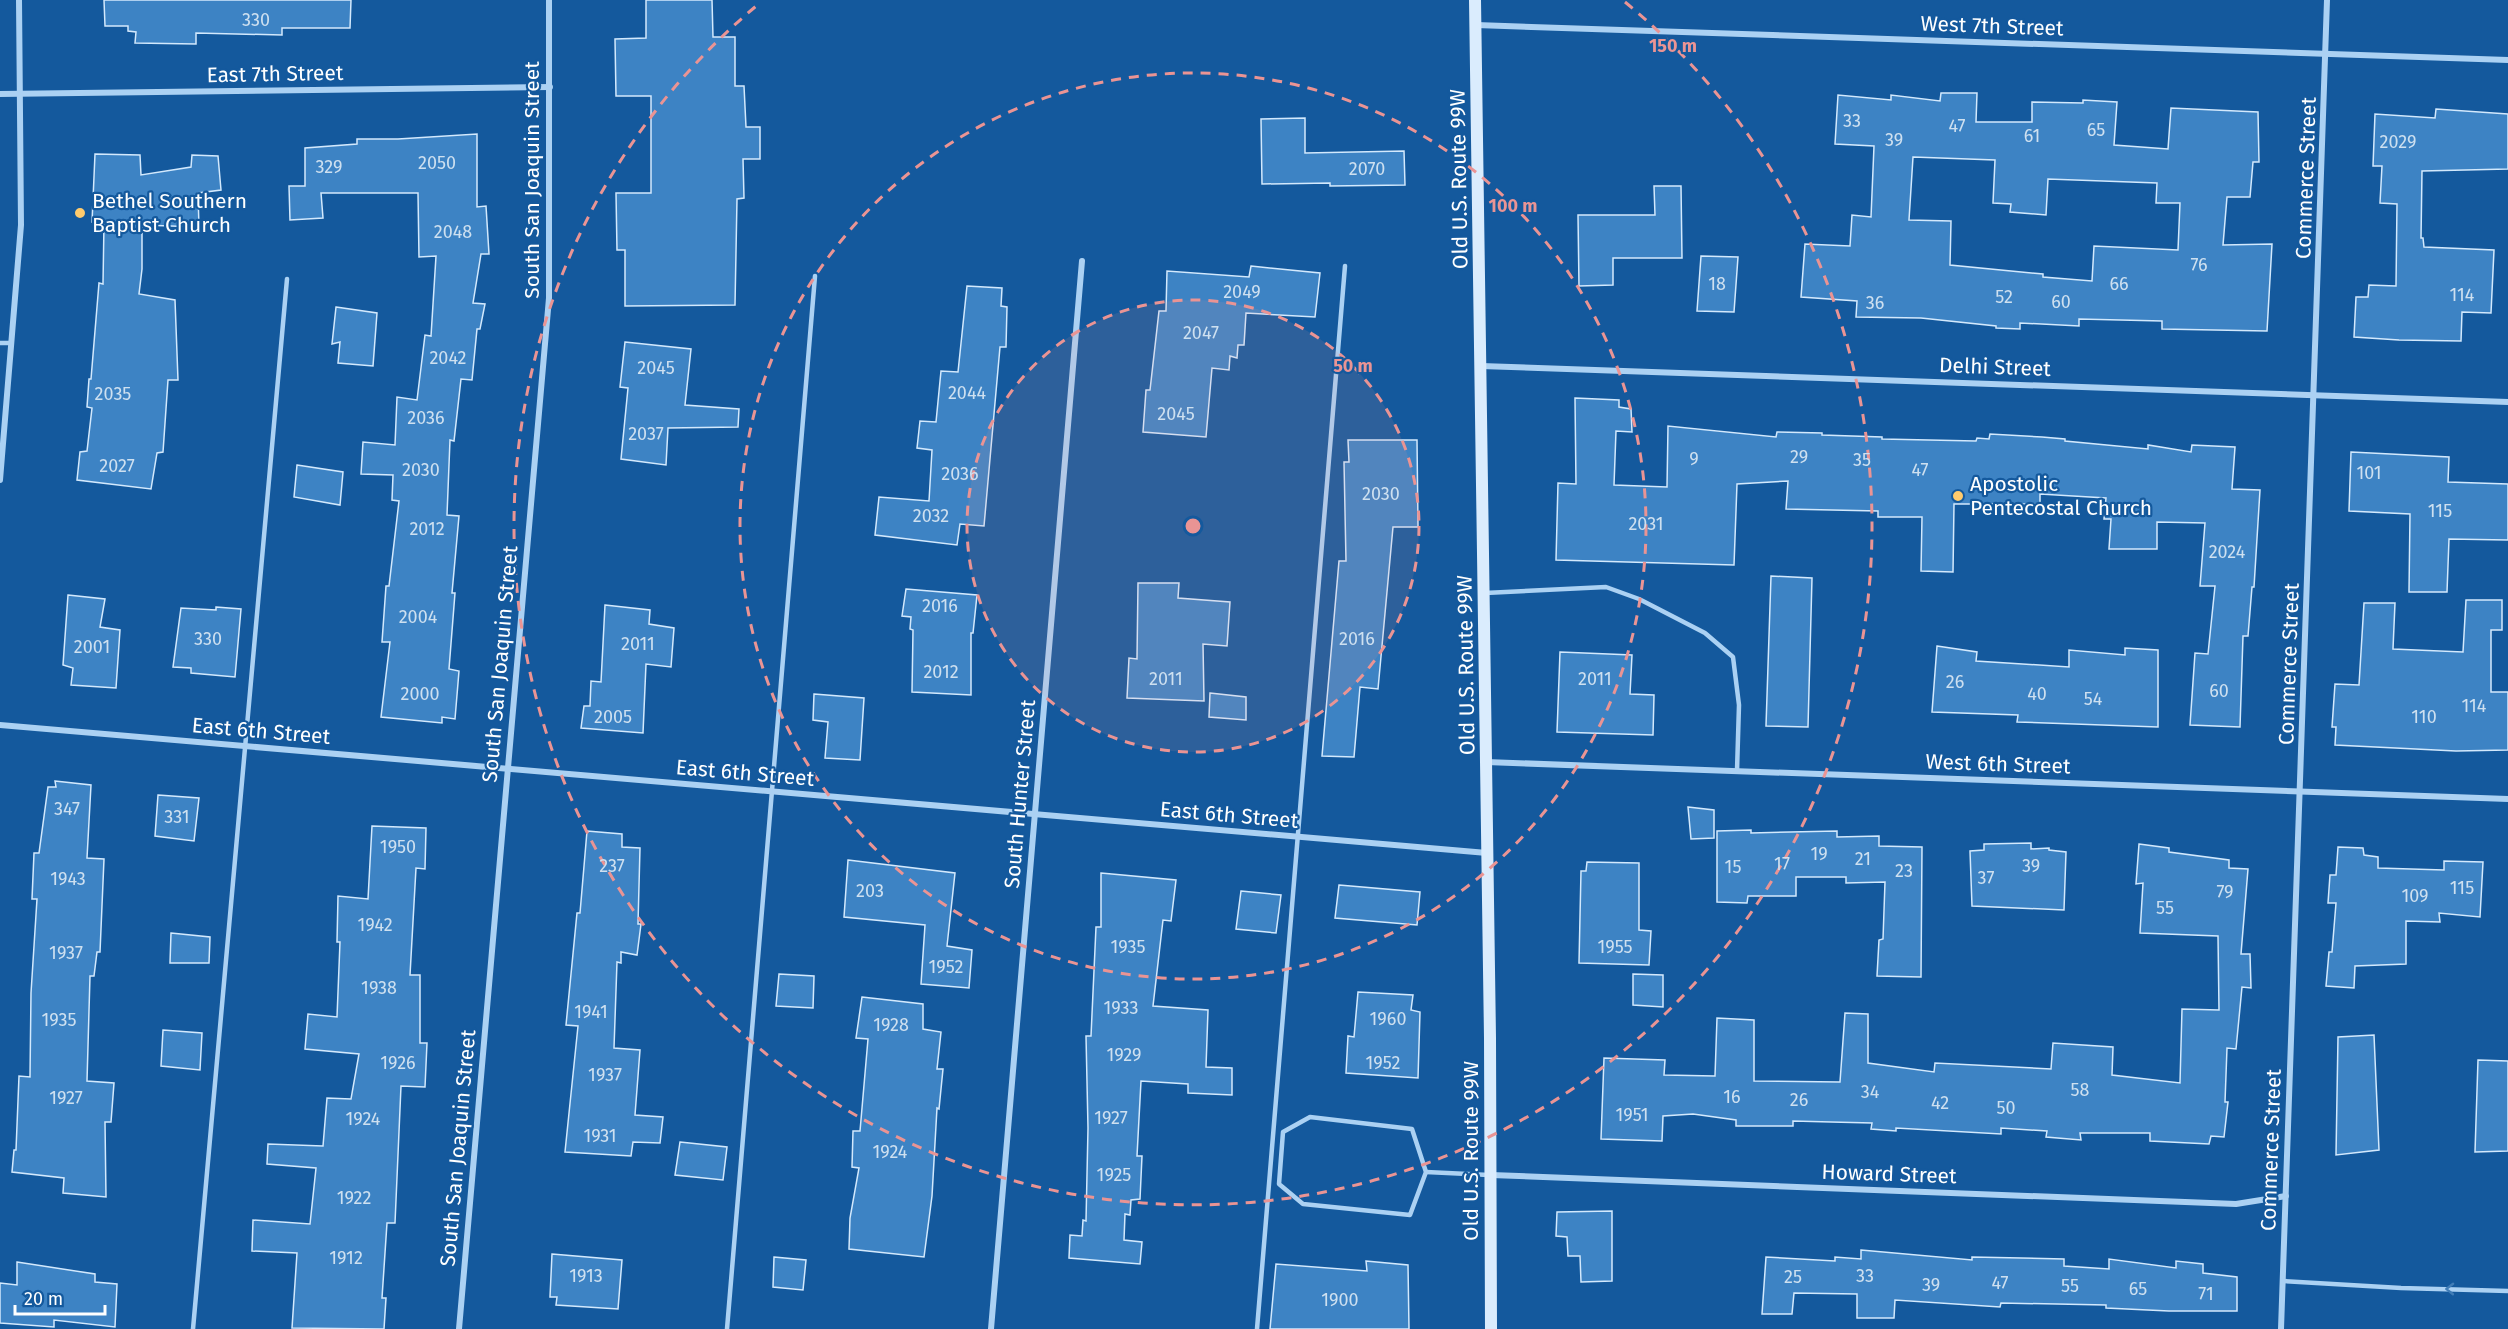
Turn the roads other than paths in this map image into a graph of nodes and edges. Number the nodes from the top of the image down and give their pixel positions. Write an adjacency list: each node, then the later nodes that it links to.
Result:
1 (19, 0): 10 (street)
2 (549, 0): 8 (street, South San Joaquin Street)
3 (1475, 0): 5 (main road, Old U.S. Route 99W)
4 (2327, 0): 6 (street, Commerce Street)
5 (1476, 24): 6 (street, West 7th Street); 17 (main road, Old U.S. Route 99W)
6 (2326, 54): 7 (street, West 7th Street); 18 (street, Commerce Street)
7 (2508, 60)
8 (550, 87): 10 (street, East 7th Street); 25 (street, South San Joaquin Street)
9 (0, 93): 10 (street, East 7th Street)
10 (20, 93): 16 (street)
11 (1082, 261): 30 (street, South Hunter Street)
12 (1345, 266): 31 (lane)
13 (815, 276): 27 (lane)
14 (286, 279): 23 (lane)
15 (0, 342): 16 (lane)
16 (11, 343): 20 (street)
17 (1480, 366): 18 (street, Delhi Street); 21 (main road, Old U.S. Route 99W)
18 (2315, 395): 19 (street, Delhi Street); 28 (street, Commerce Street)
19 (2508, 402)
20 (0, 480)
21 (1485, 592): 24 (main road, Old U.S. Route 99W); 26 (lane)
22 (0, 725): 23 (street, East 6th Street)
23 (245, 746): 25 (street, East 6th Street); 38 (lane)
24 (1486, 762): 26 (street, West 6th Street); 32 (main road, Old U.S. Route 99W)
25 (507, 769): 27 (street, East 6th Street); 39 (street, South San Joaquin Street)
26 (1737, 771): 28 (street, West 6th Street)
27 (772, 792): 30 (street, East 6th Street); 40 (lane)
28 (2300, 792): 29 (street, West 6th Street); 35 (street, Commerce Street)
29 (2508, 799)
30 (1035, 814): 31 (street, East 6th Street); 41 (street, South Hunter Street)
31 (1299, 837): 32 (street, East 6th Street); 42 (lane)
32 (1488, 854): 34 (main road, Old U.S. Route 99W)
33 (1425, 1172): 33 (lane); 34 (lane)
34 (1490, 1175): 35 (street, Howard Street); 43 (main road, Old U.S. Route 99W)
35 (2286, 1196): 36 (street, Commerce Street)
36 (2283, 1281): 37 (lane, one-way to 36); 44 (street, Commerce Street)
37 (2508, 1290)
38 (193, 1329)
39 (459, 1329)
40 (727, 1329)
41 (992, 1329)
42 (1257, 1329)
43 (1491, 1329)
44 (2281, 1329)

